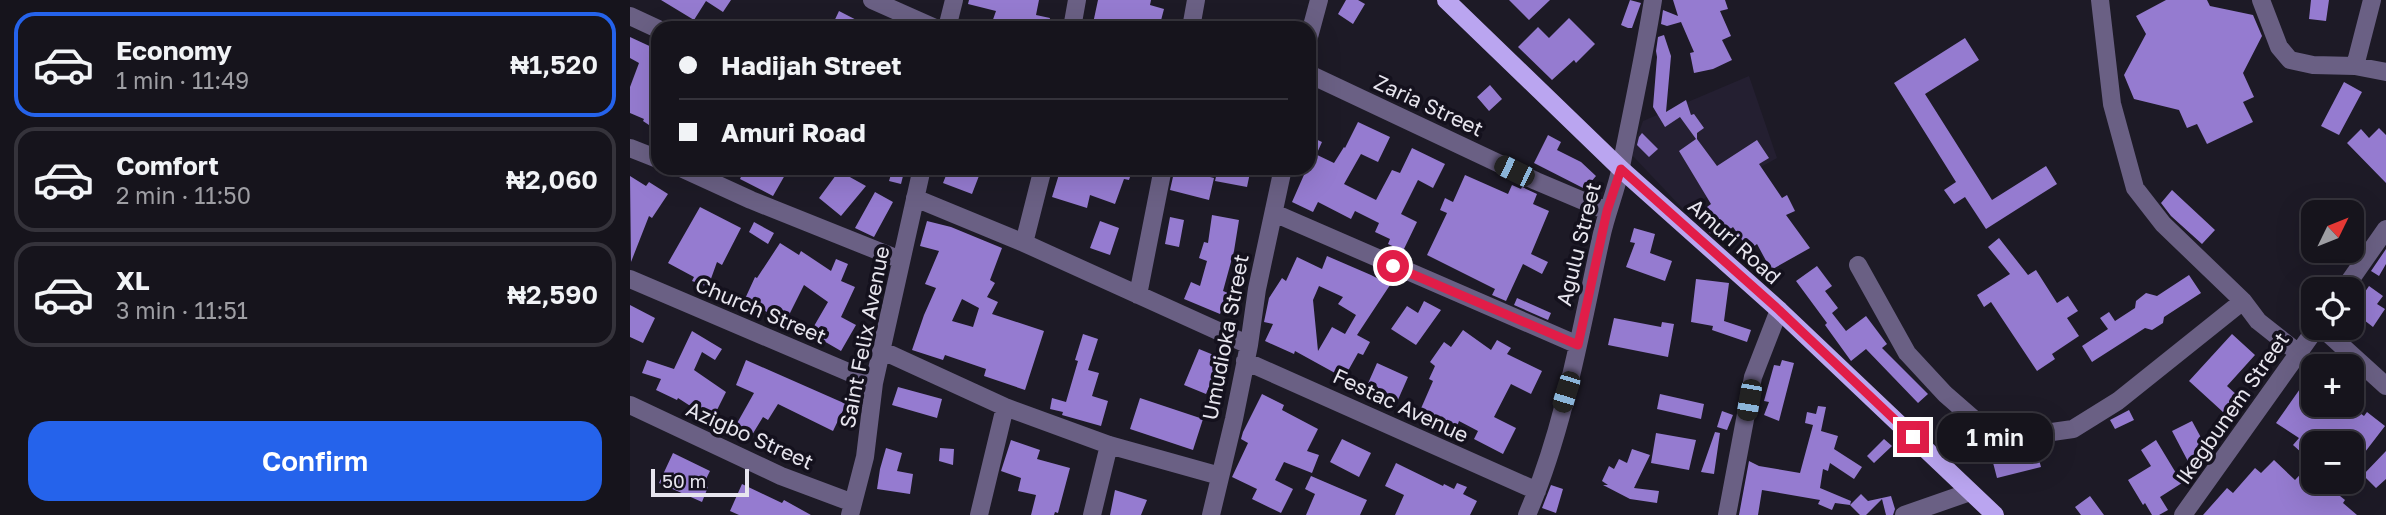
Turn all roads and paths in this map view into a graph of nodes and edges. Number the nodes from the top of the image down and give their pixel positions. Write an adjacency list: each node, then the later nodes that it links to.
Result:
1 (872, 0): 12 (street)
2 (954, 0): 13 (street)
3 (1077, 0): 14 (street)
4 (1196, 0): 15 (street)
5 (1319, 0): 16 (street)
6 (1446, 0): 23 (main road, Amuri Road)
7 (1653, 0): 23 (street, Agulu Street)
8 (2100, 0): 39 (street)
9 (2261, 0): 18 (street)
10 (2372, 0): 18 (street)
11 (630, 16): 17 (street)
12 (919, 21)
13 (949, 21)
14 (1073, 21)
15 (1192, 21)
16 (1313, 21)
17 (651, 26)
18 (2355, 66): 19 (street)
19 (2386, 72)
20 (1316, 77): 30 (street, Zaria Street)
21 (630, 148): 22 (street)
22 (651, 156)
23 (1621, 169): 30 (street, Agulu Street); 40 (main road, Amuri Road)
24 (696, 175): 34 (street)
25 (920, 175): 29 (street, Saint Felix Avenue)
26 (1041, 175): 33 (street)
27 (1162, 175): 38 (street)
28 (1282, 175): 31 (street, Umudioka Street)
29 (915, 198): 33 (street, Festac Avenue); 34 (street, Saint Felix Avenue)
30 (1607, 211): 43 (street, Agulu Street)
31 (1274, 213): 43 (street); 46 (street, Umudioka Street)
32 (2386, 229): 36 (street)
33 (1024, 243): 38 (street, Festac Avenue)
34 (901, 260): 45 (street, Saint Felix Avenue)
35 (1858, 265): 39 (street)
36 (2352, 277)
37 (630, 279): 47 (street, Church Street)
38 (1138, 295): 46 (street, Festac Avenue)
39 (2243, 301): 44 (street)
40 (1779, 310): 54 (main road, Amuri Road); 60 (street)
41 (2308, 340): 44 (street, Ikegbunem Street)
42 (2334, 340): 48 (street)
43 (1578, 345): 53 (street, Agulu Street)
44 (2300, 350): 63 (street, Ikegbunem Street)
45 (883, 351): 47 (street, Saint Felix Avenue); 50 (street)
46 (1247, 353): 52 (street, Umudioka Street); 53 (street, Festac Avenue)
47 (874, 383): 55 (street, Saint Felix Avenue)
48 (2386, 386)
49 (630, 405): 55 (street, Azigbo Street)
50 (1005, 407): 51 (street); 57 (street)
51 (1109, 445): 52 (street); 58 (street)
52 (1220, 476): 56 (street, Umudioka Street)
53 (1537, 491): 59 (street, Agulu Street)
54 (1970, 492): 61 (street); 62 (main road, Amuri Road)
55 (852, 509)
56 (1216, 513)
57 (979, 515)
58 (1092, 515)
59 (1527, 515)
60 (1727, 515)
61 (1904, 515)
62 (1994, 515)
63 (2183, 515)

